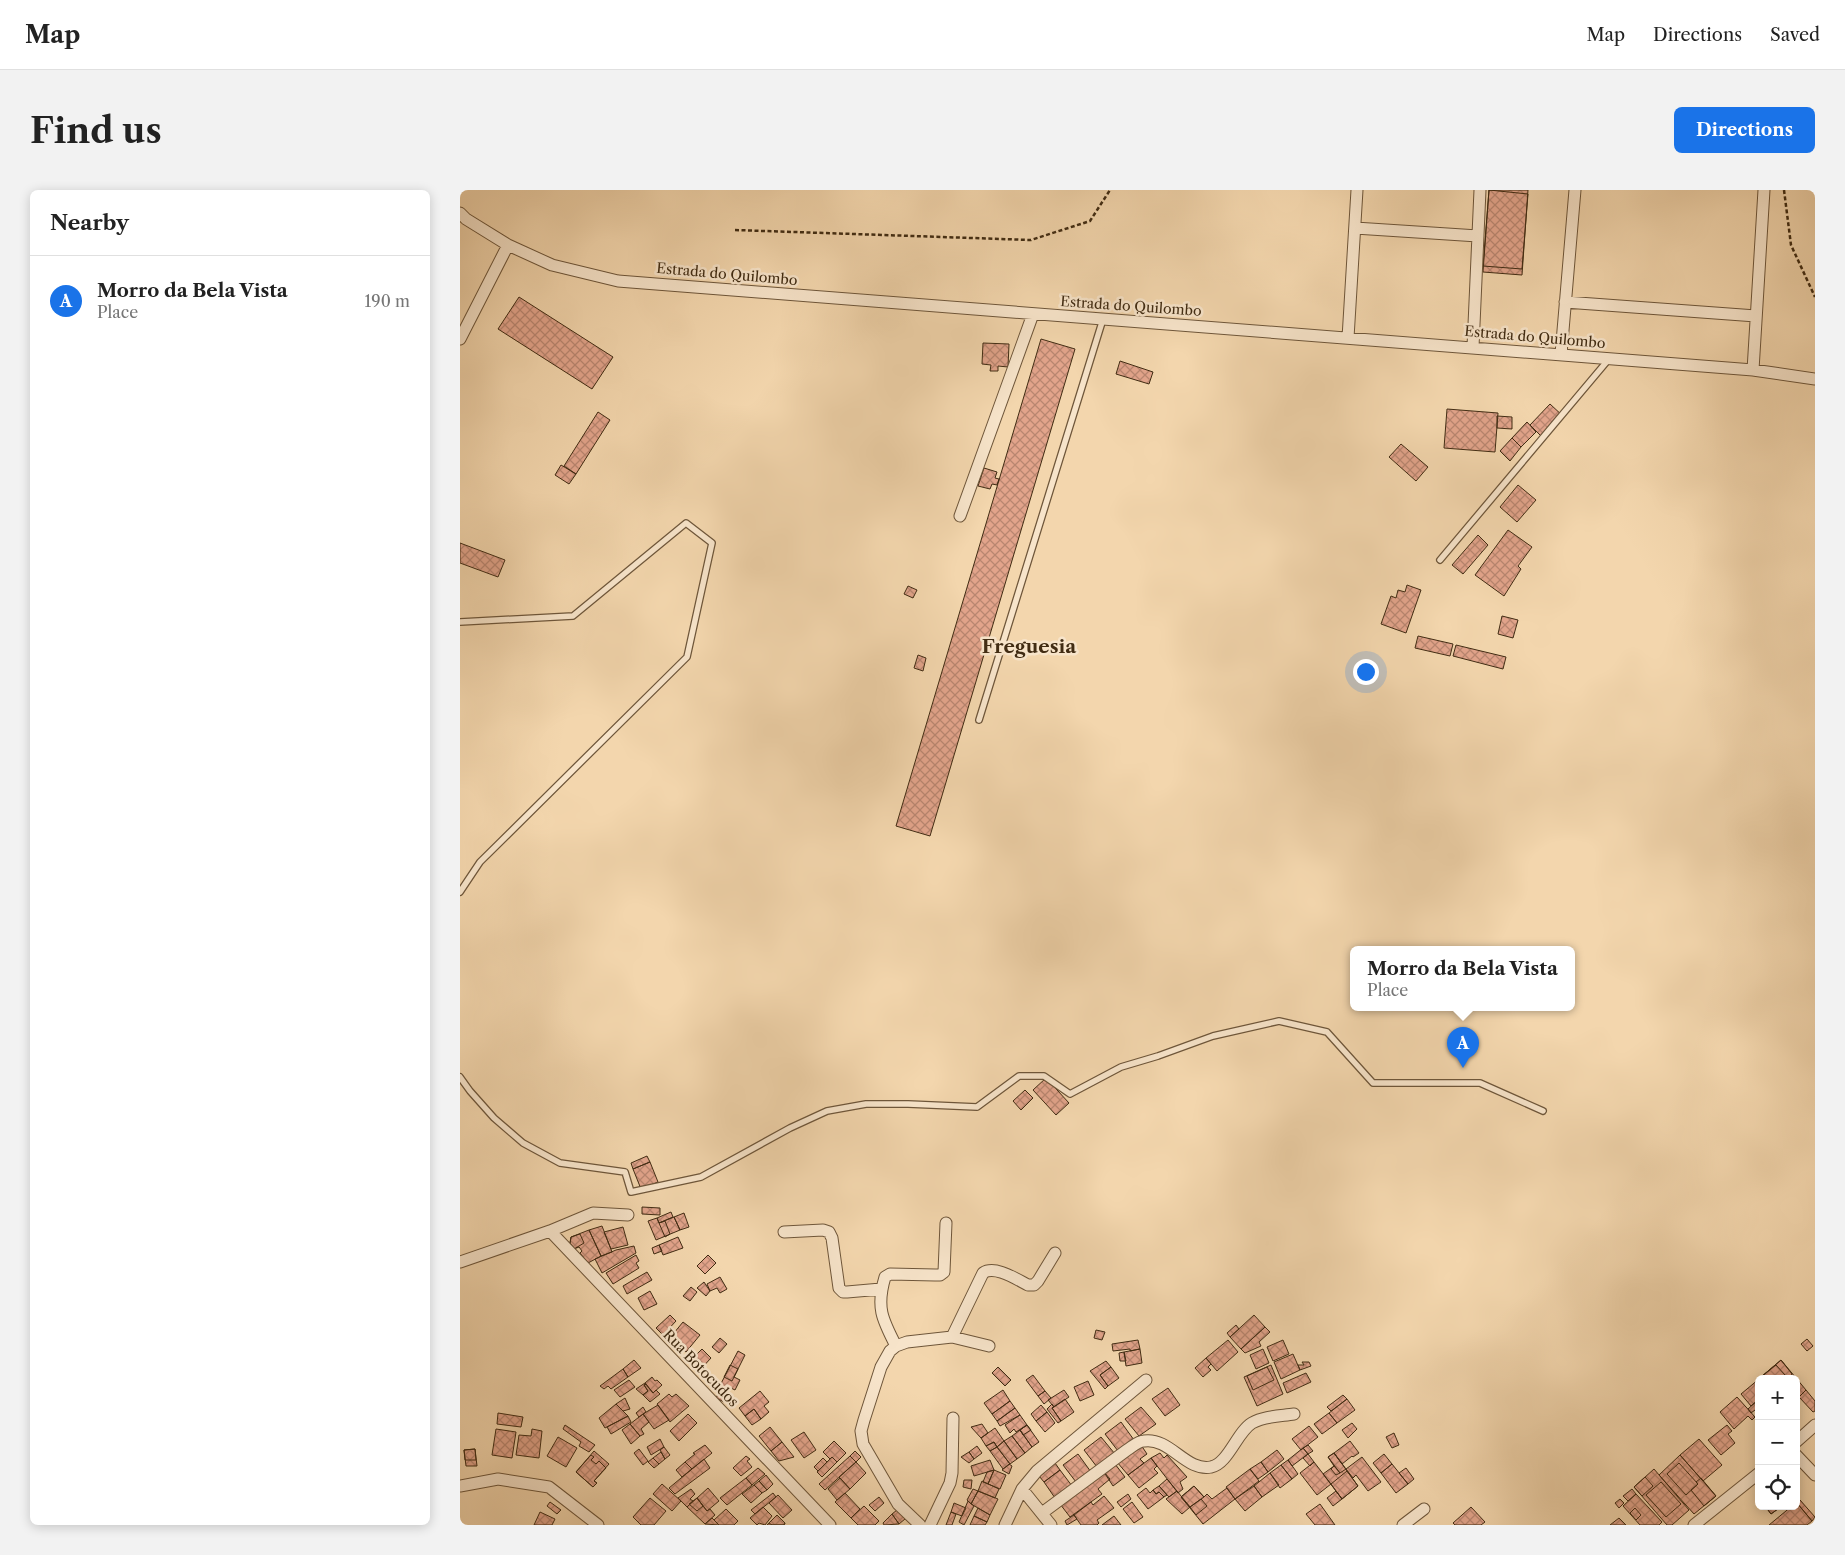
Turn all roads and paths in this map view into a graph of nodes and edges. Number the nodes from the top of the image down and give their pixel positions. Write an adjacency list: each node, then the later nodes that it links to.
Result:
1 (1110, 190): 9 (path)
2 (1357, 190): 8 (street)
3 (1480, 190): 10 (street)
4 (1575, 190): 13 (street)
5 (1764, 190): 15 (street)
6 (1784, 190): 12 (path)
7 (460, 213): 11 (street, Estrada do Quilombo)
8 (1355, 228): 10 (street); 17 (street)
9 (735, 230)
10 (1478, 236): 19 (street)
11 (508, 245): 14 (street, Estrada do Quilombo); 18 (street)
12 (1815, 297)
13 (1565, 302): 15 (street); 20 (street)
14 (1033, 314): 16 (street, Estrada do Quilombo); 24 (street)
15 (1756, 316): 22 (street)
16 (1103, 319): 17 (street, Estrada do Quilombo); 27 (lane)
17 (1348, 338): 19 (street, Estrada do Quilombo)
18 (460, 340)
19 (1473, 347): 20 (street, Estrada do Quilombo)
20 (1561, 354): 21 (street, Estrada do Quilombo)
21 (1610, 358): 22 (street, Estrada do Quilombo); 25 (lane)
22 (1753, 370): 23 (street, Estrada do Quilombo)
23 (1815, 380)
24 (960, 516)
25 (1440, 560)
26 (460, 622): 28 (lane)
27 (979, 720)
28 (460, 892)
29 (460, 1077): 30 (lane)
30 (1543, 1111)
31 (628, 1215): 33 (street)
32 (946, 1223): 37 (street)
33 (550, 1231): 36 (street); 54 (street, Rua Botocudos)
34 (784, 1232): 37 (street)
35 (1056, 1253): 38 (street)
36 (460, 1262)
37 (881, 1289): 39 (street)
38 (952, 1337): 39 (street); 40 (street)
39 (896, 1346): 55 (street)
40 (989, 1346)
41 (1146, 1380): 50 (street)
42 (1294, 1414): 52 (street)
43 (953, 1418): 56 (street)
44 (1815, 1424): 45 (street)
45 (1800, 1438)
46 (1800, 1459): 47 (street)
47 (1815, 1475)
48 (1755, 1476): 60 (street)
49 (460, 1486): 53 (street)
50 (1022, 1489): 52 (street); 57 (street)
51 (1424, 1509): 59 (street)
52 (1042, 1513): 58 (street)
53 (598, 1525)
54 (830, 1525)
55 (920, 1525)
56 (930, 1525)
57 (1006, 1525)
58 (1051, 1525)
59 (1403, 1525)
60 (1694, 1525)

